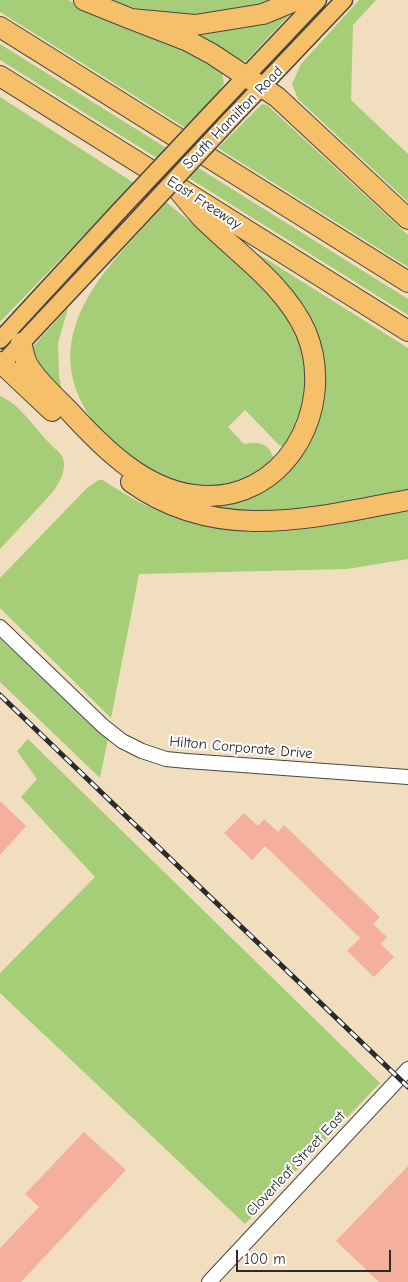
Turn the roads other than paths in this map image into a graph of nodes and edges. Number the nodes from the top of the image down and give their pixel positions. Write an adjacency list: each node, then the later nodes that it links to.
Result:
1 (84, 0): 5 (highway)
2 (297, 0): 5 (highway)
3 (318, 0): 8 (main road, South Hamilton Road)
4 (344, 0): 8 (main road, South Hamilton Road)
5 (131, 19): 8 (highway)
6 (0, 27): 11 (highway)
7 (0, 76): 9 (highway, East Freeway)
8 (255, 82): 10 (highway); 13 (main road, South Hamilton Road, bridge); 14 (main road, South Hamilton Road, bridge)
9 (170, 180): 12 (highway, East Freeway); 14 (highway)
10 (408, 220)
11 (408, 282)
12 (408, 331)
13 (0, 340)
14 (21, 343): 15 (main road, South Hamilton Road)
15 (1, 364): 16 (highway)
16 (408, 500)
17 (0, 627): 18 (street, Hilton Corporate Drive)
18 (408, 776)
19 (408, 1069): 20 (street, Cloverleaf Street East)
20 (209, 1282)

